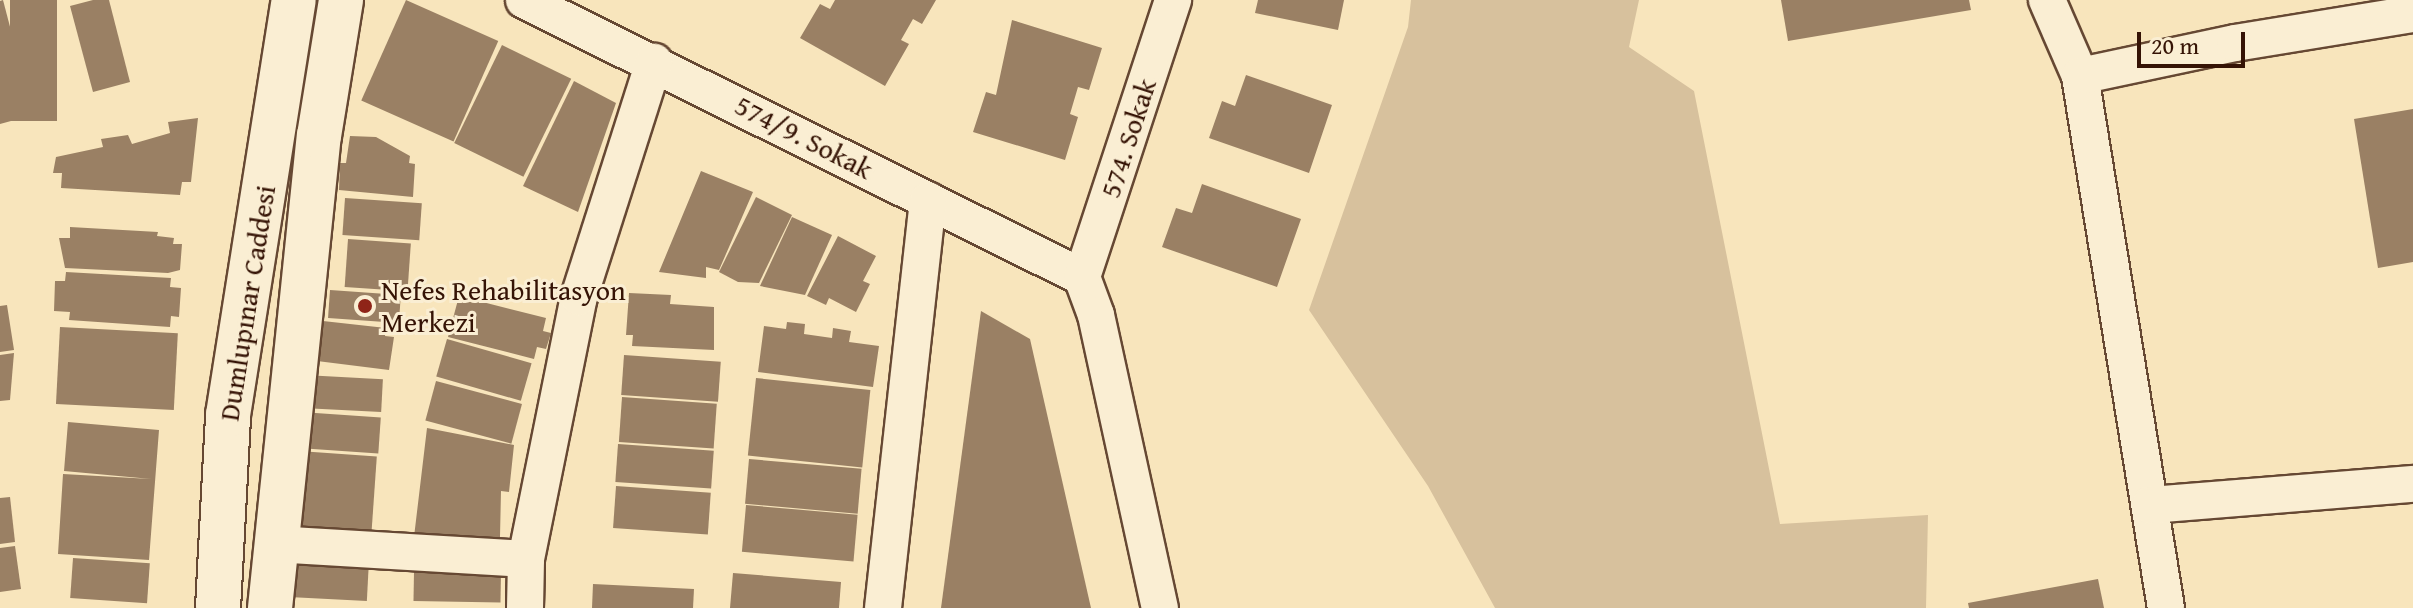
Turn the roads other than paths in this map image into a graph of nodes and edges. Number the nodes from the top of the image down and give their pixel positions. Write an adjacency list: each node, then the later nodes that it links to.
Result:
1 (294, 0): 15 (street, Dumlupınar Caddesi)
2 (341, 0): 13 (street, Dumlupınar Caddesi)
3 (524, 0): 7 (street, 574/9. Sokak)
4 (1173, 0): 10 (street, 574. Sokak)
5 (2047, 0): 8 (street)
6 (2413, 14): 8 (street)
7 (654, 62): 9 (street, 574/9. Sokak); 14 (street)
8 (2080, 76): 12 (street)
9 (928, 200): 10 (street, 574/9. Sokak); 18 (street)
10 (1082, 277): 19 (street)
11 (2413, 484): 12 (street)
12 (2150, 505): 20 (street)
13 (275, 544): 14 (street); 16 (street, Dumlupınar Caddesi)
14 (526, 559): 17 (street)
15 (218, 608)
16 (270, 608)
17 (525, 608)
18 (883, 608)
19 (1160, 608)
20 (2166, 608)

